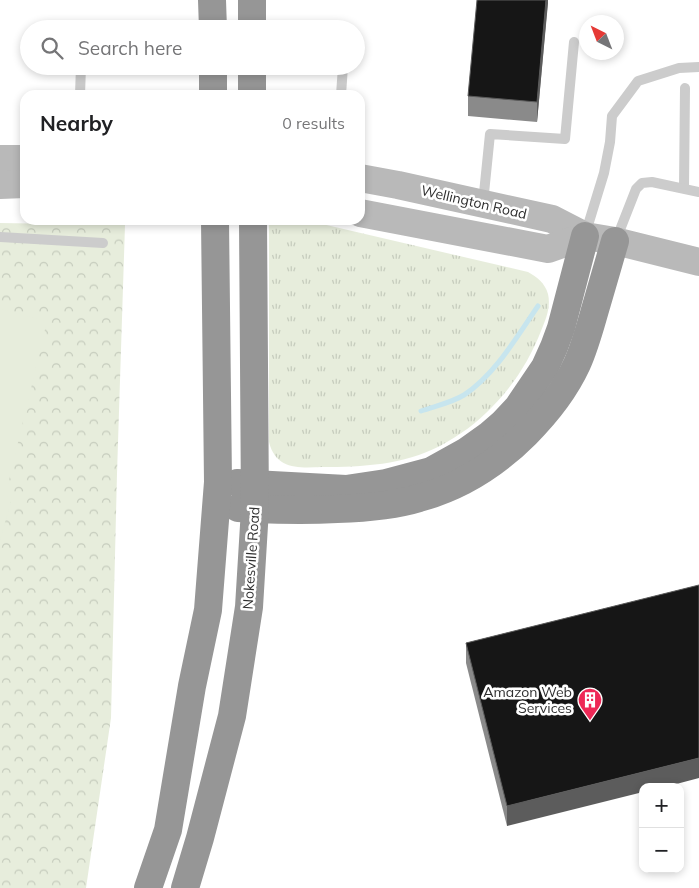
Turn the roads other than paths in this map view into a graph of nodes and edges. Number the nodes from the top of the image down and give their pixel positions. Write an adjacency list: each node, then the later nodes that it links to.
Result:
1 (212, 0): 3 (highway)
2 (252, 0): 4 (highway)
3 (212, 20)
4 (252, 20)
5 (574, 42): 23 (lane)
6 (699, 68): 27 (lane)
7 (81, 75): 12 (lane)
8 (213, 75): 13 (highway)
9 (252, 75): 14 (highway)
10 (342, 75): 15 (lane)
11 (685, 88): 21 (lane)
12 (80, 90)
13 (214, 90)
14 (252, 90)
15 (341, 90)
16 (0, 159): 17 (main road)
17 (20, 159)
18 (365, 179): 23 (main road, Wellington Road)
19 (20, 184): 20 (main road)
20 (0, 185)
21 (684, 188): 22 (lane); 29 (lane)
22 (699, 192)
23 (483, 204): 27 (main road, Wellington Road)
24 (365, 214): 27 (main road, Wellington Road)
25 (215, 225): 32 (highway)
26 (253, 225): 33 (highway, Nokesville Road)
27 (585, 236): 29 (main road, Wellington Road); 33 (highway)
28 (0, 237): 30 (lane)
29 (615, 241): 31 (main road, Wellington Road); 33 (highway)
30 (103, 243)
31 (699, 262)
32 (217, 494): 33 (highway); 34 (highway)
33 (255, 497): 35 (highway, Nokesville Road)
34 (148, 888)
35 (185, 888)

